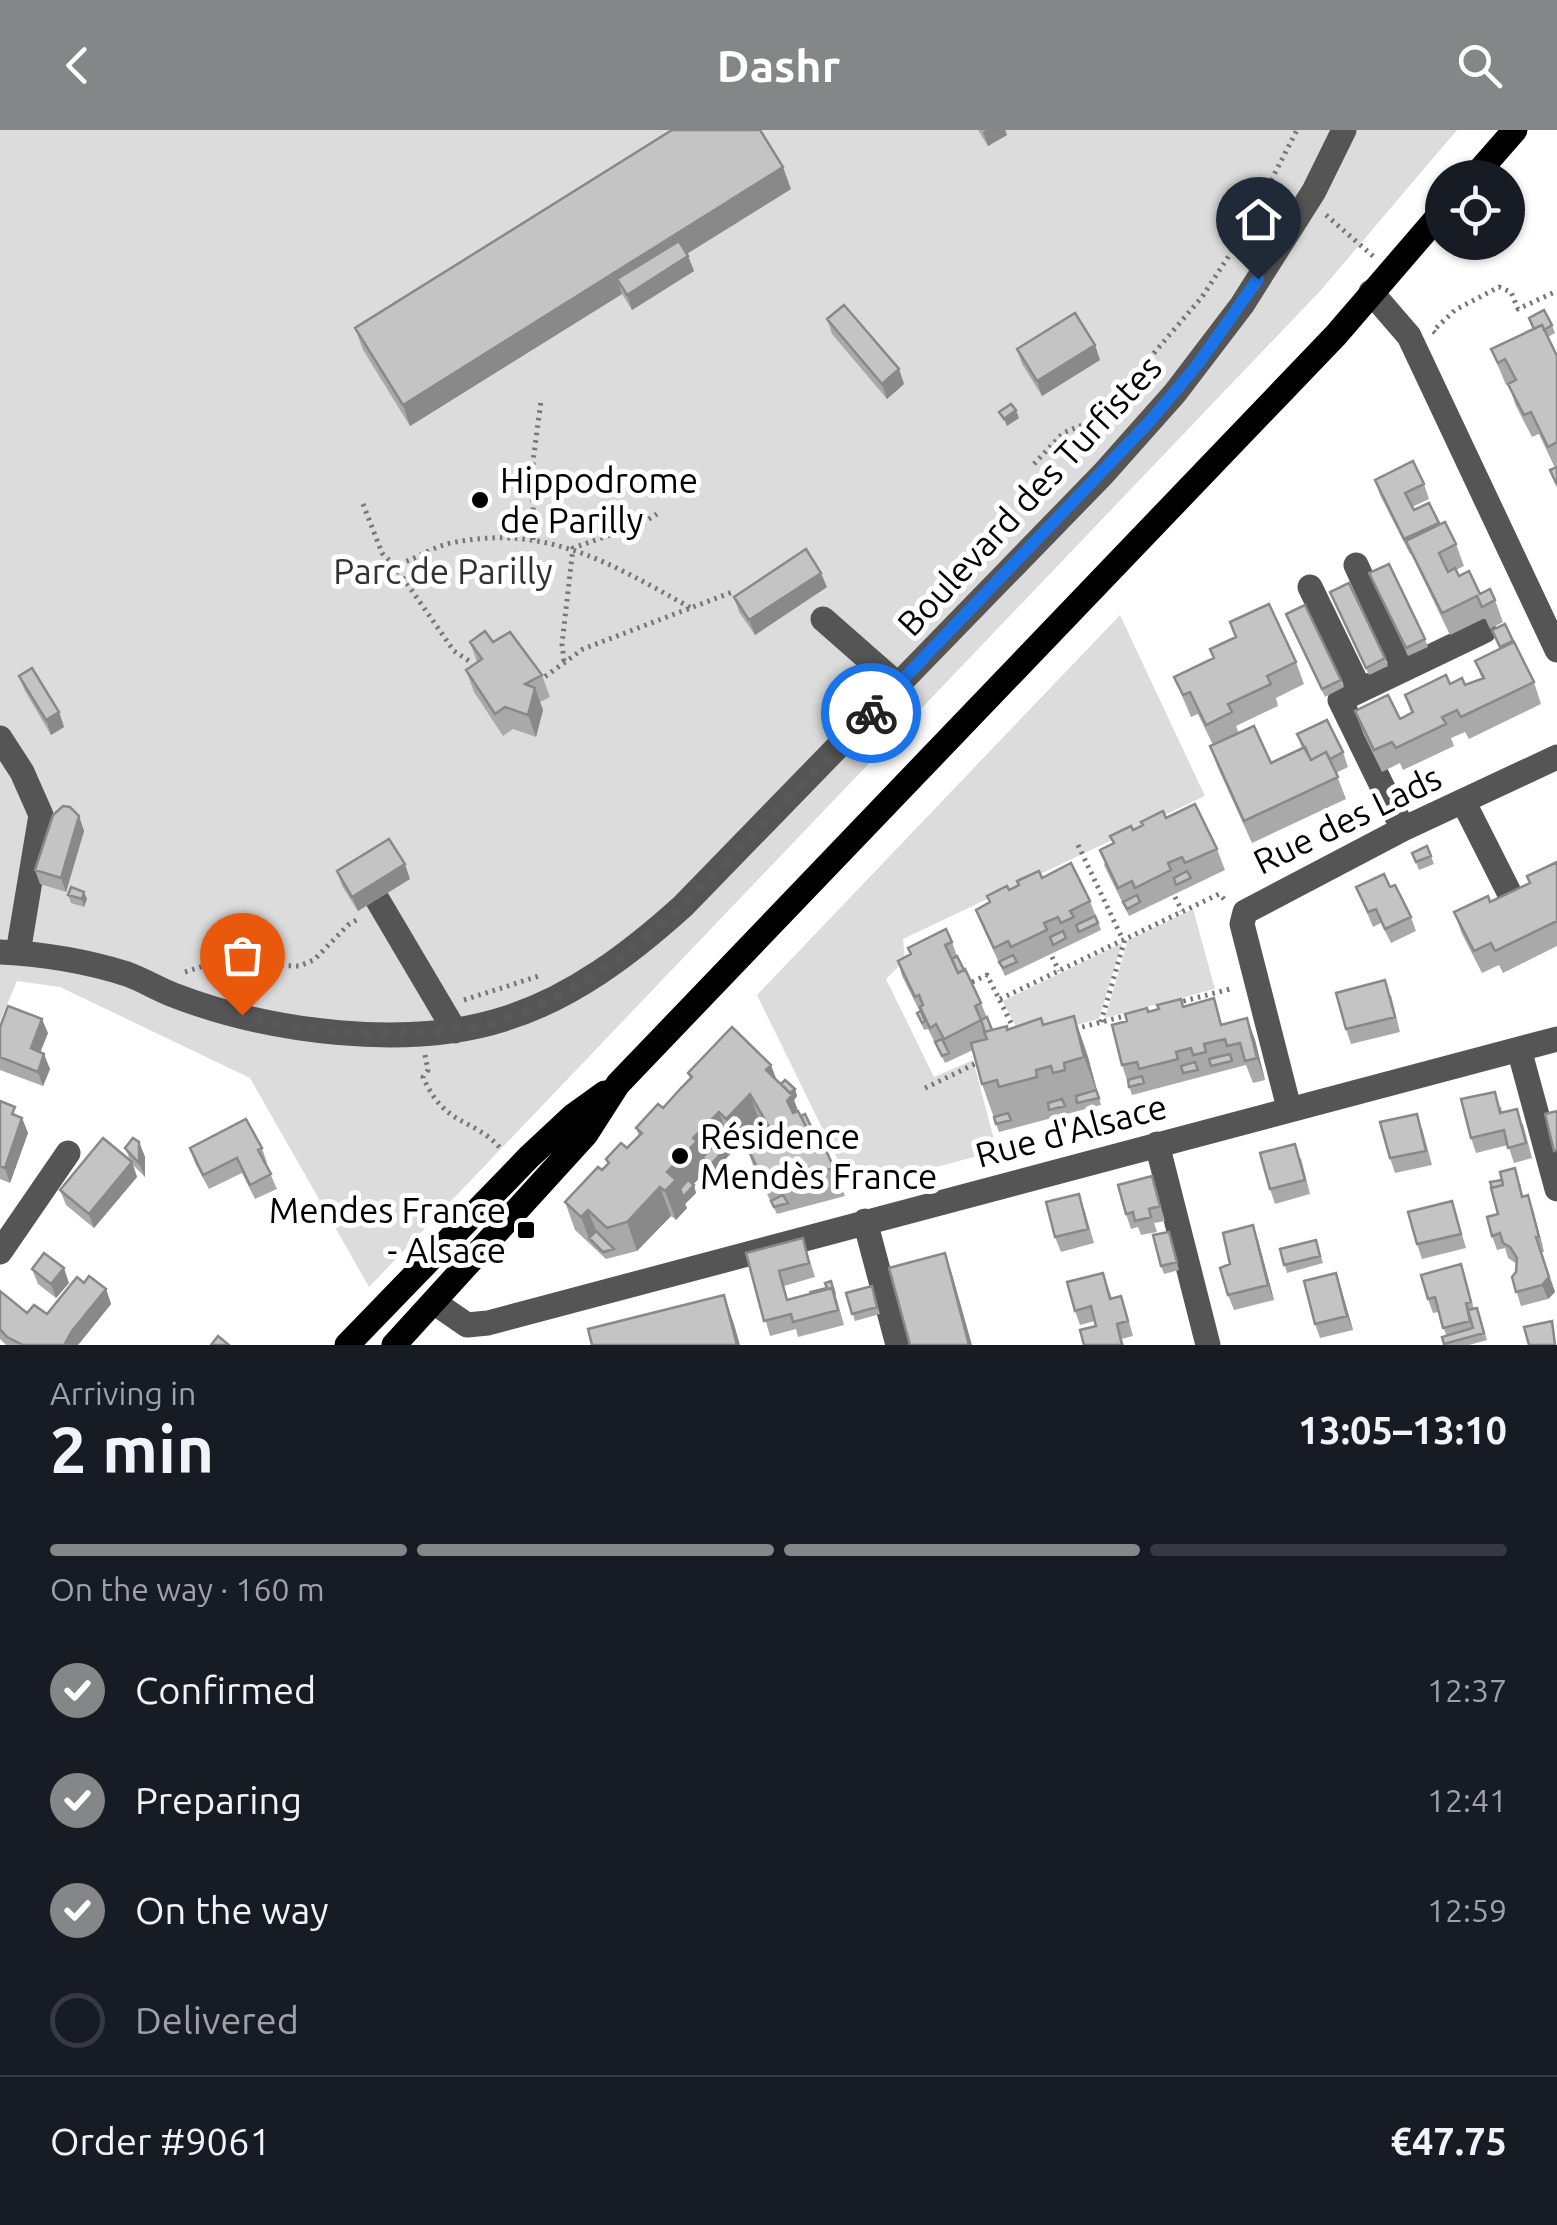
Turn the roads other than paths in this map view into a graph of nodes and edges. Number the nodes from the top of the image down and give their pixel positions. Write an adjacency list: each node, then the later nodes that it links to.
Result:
1 (1344, 130): 12 (street, Boulevard des Turfistes)
2 (1515, 130): 3 (main road)
3 (1489, 160)
4 (1425, 232): 5 (main road)
5 (1372, 292): 10 (street); 25 (main road)
6 (1356, 566): 11 (street)
7 (1310, 586): 13 (street)
8 (823, 619): 12 (street)
9 (1484, 630): 11 (street)
10 (1557, 650)
11 (1404, 669): 13 (street)
12 (898, 685): 21 (street, Boulevard des Turfistes)
13 (1360, 690): 17 (street)
14 (0, 738): 20 (street)
15 (1557, 757): 16 (street, Rue des Lads)
16 (1463, 801): 17 (street, Rue des Lads); 19 (street)
17 (1404, 829): 24 (street, Rue des Lads)
18 (379, 902): 21 (street)
19 (1517, 908)
20 (9, 952): 21 (street, Boulevard des Turfistes)
21 (455, 1031)
22 (1557, 1039): 23 (street, Rue d'Alsace)
23 (1519, 1049): 24 (street, Rue d'Alsace); 28 (street)
24 (1289, 1108): 26 (street, Rue d'Alsace)
25 (580, 1125): 31 (main road); 33 (main road)
26 (1157, 1144): 29 (street, Rue d'Alsace); 36 (street)
27 (68, 1153): 30 (street)
28 (1557, 1190)
29 (865, 1221): 32 (street, Rue d'Alsace); 35 (street)
30 (0, 1252)
31 (434, 1303): 32 (street, Rue d'Alsace); 34 (main road)
32 (491, 1334)
33 (347, 1345)
34 (394, 1345)
35 (898, 1345)
36 (1208, 1345)

